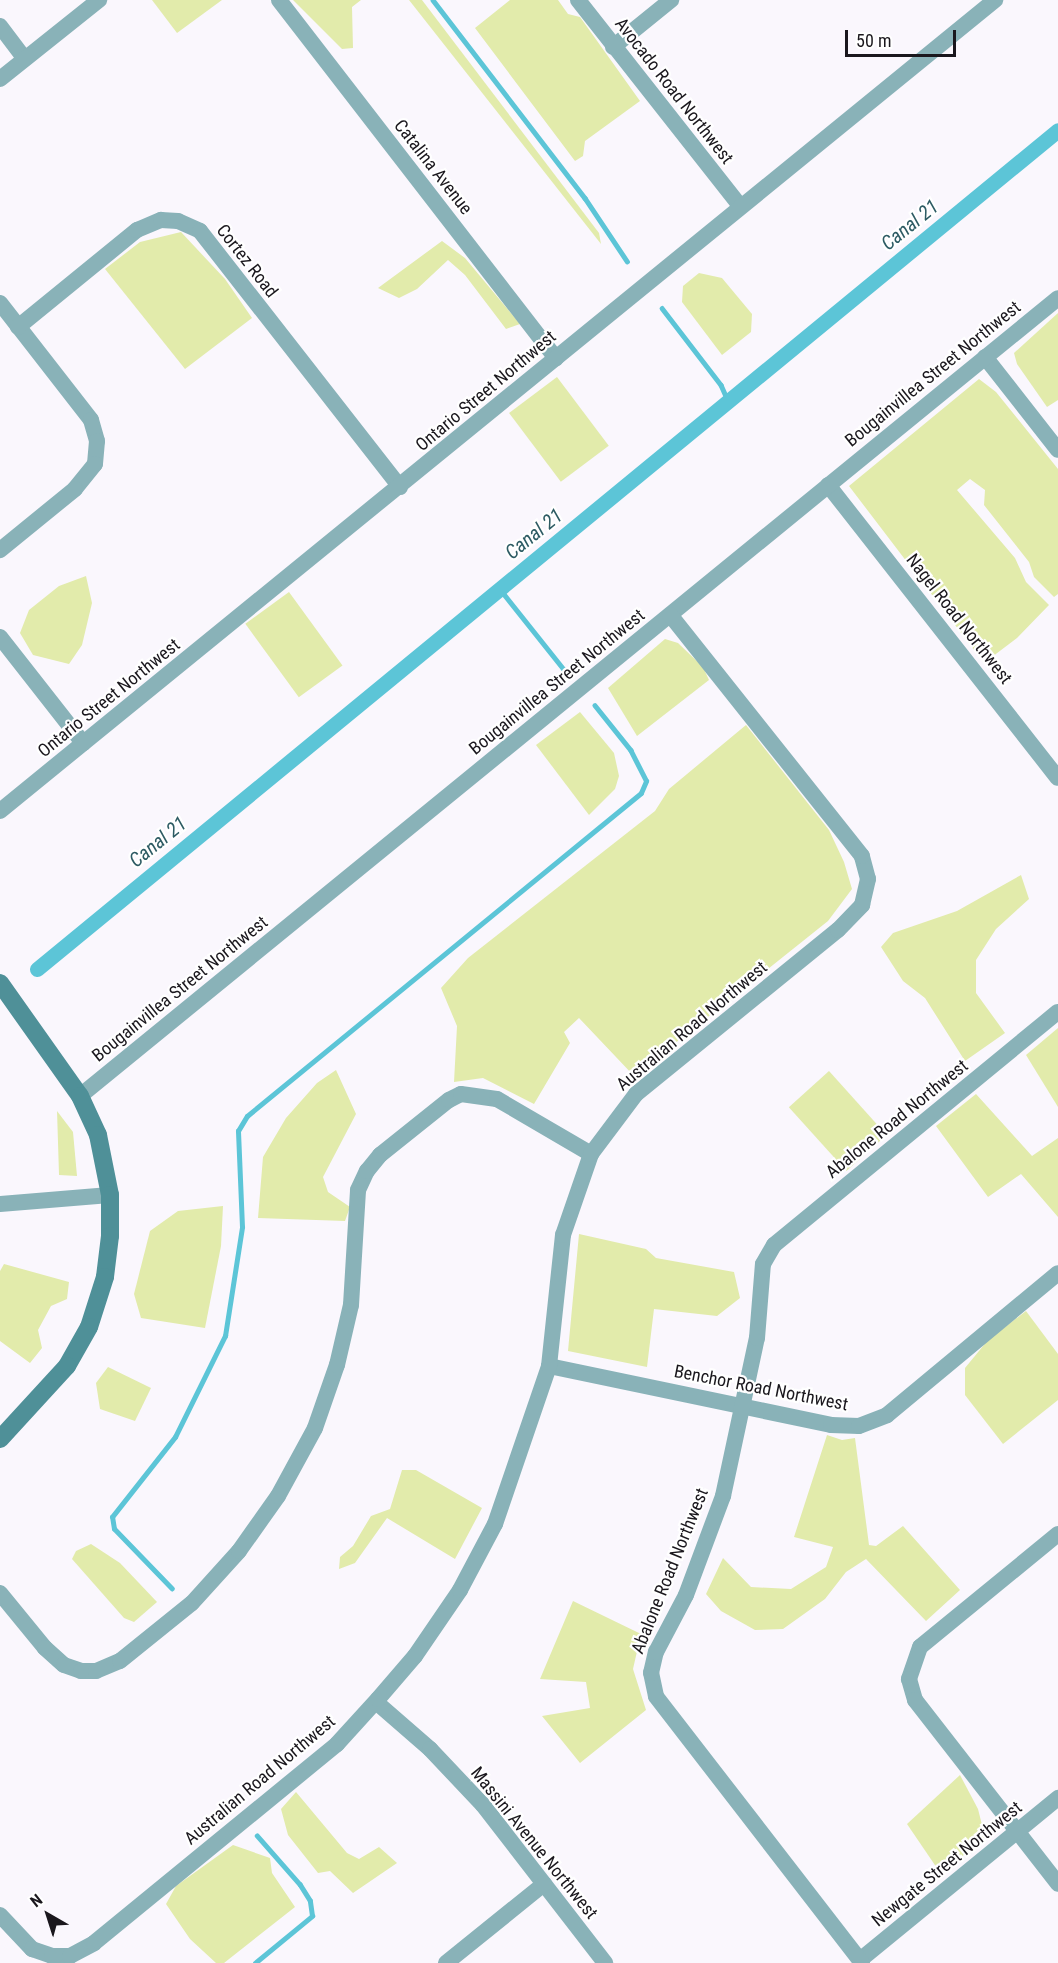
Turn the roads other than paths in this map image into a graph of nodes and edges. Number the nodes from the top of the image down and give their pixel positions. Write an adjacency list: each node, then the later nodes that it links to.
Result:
1 (99, 0): 8 (street)
2 (279, 0): 15 (street, Catalina Avenue)
3 (578, 0): 7 (street, Avocado Road Northwest)
4 (671, 0): 7 (street)
5 (995, 0): 10 (street, Ontario Street Northwest)
6 (0, 26): 8 (street)
7 (613, 47): 10 (street, Avocado Road Northwest)
8 (25, 59): 9 (street)
9 (0, 79)
10 (740, 206): 15 (street, Ontario Street Northwest)
11 (1058, 298): 14 (street, Bougainvillea Street Northwest)
12 (0, 303): 13 (street)
13 (18, 327): 18 (street, Cortez Road); 19 (street)
14 (984, 357): 16 (street); 17 (street, Bougainvillea Street Northwest)
15 (556, 358): 18 (street, Ontario Street Northwest)
16 (1058, 450)
17 (828, 485): 20 (street, Bougainvillea Street Northwest); 23 (street, Nagel Road Northwest)
18 (400, 487): 22 (street, Ontario Street Northwest)
19 (0, 550)
20 (670, 615): 27 (street, Bougainvillea Street Northwest); 28 (street, Australian Road Northwest)
21 (0, 638): 22 (street)
22 (83, 743): 24 (street, Ontario Street Northwest)
23 (1058, 778)
24 (0, 811)
25 (0, 983): 27 (street)
26 (1058, 1012): 33 (street, Abalone Road Northwest)
27 (80, 1096): 29 (street)
28 (591, 1154): 32 (street, Australian Road Northwest); 36 (street)
29 (110, 1195): 30 (street); 34 (street)
30 (0, 1204)
31 (1058, 1274): 33 (street, Benchor Road Northwest)
32 (549, 1366): 33 (street, Benchor Road Northwest); 37 (street, Australian Road Northwest)
33 (745, 1405): 43 (street, Abalone Road Northwest)
34 (0, 1439)
35 (1058, 1534): 39 (street)
36 (0, 1593)
37 (376, 1702): 40 (street, Massini Avenue Northwest); 42 (street, Australian Road Northwest)
38 (1058, 1798): 39 (street, Newgate Street Northwest)
39 (1017, 1831): 41 (street); 43 (street, Newgate Street Northwest)
40 (544, 1884): 44 (street); 45 (street, Massini Avenue Northwest)
41 (1058, 1884)
42 (0, 1915)
43 (861, 1962)
44 (446, 1963)
45 (605, 1963)

